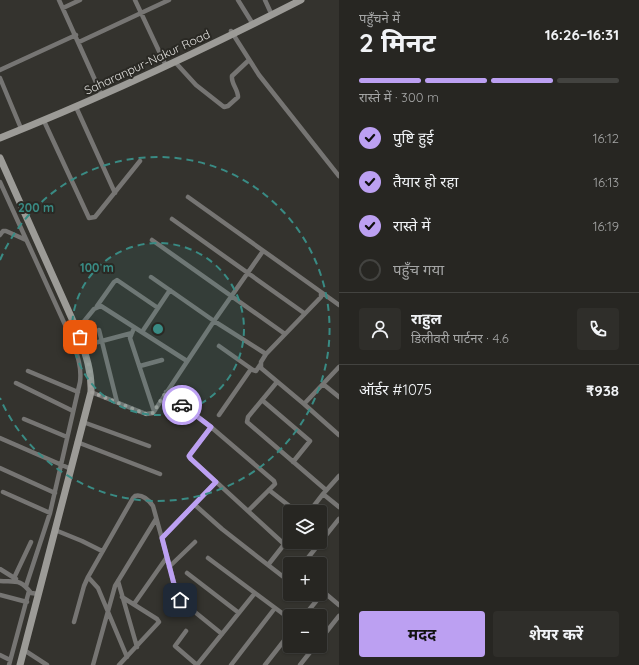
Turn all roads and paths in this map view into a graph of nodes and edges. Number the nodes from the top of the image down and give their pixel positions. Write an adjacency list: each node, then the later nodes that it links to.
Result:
1 (59, 0): 9 (street)
2 (80, 0): 9 (street)
3 (135, 0): 11 (street)
4 (169, 0): 11 (street)
5 (238, 0): 12 (street)
6 (265, 0): 10 (street)
7 (292, 0): 10 (main road, Saharanpur-Nakur Road)
8 (302, 0): 13 (main road, Saharanpur-Nakur Road)
9 (63, 8): 14 (street)
10 (270, 11): 12 (main road, Saharanpur-Nakur Road)
11 (141, 13): 15 (street); 18 (street)
12 (251, 21): 13 (main road, Saharanpur-Nakur Road)
13 (232, 33): 16 (street); 17 (main road, Saharanpur-Nakur Road); 18 (main road, Saharanpur-Nakur Road)
14 (76, 35): 15 (street); 19 (street)
15 (79, 42): 21 (street)
16 (249, 60): 17 (street); 29 (street)
17 (175, 62): 18 (main road, Saharanpur-Nakur Road)
18 (165, 64): 21 (main road, Saharanpur-Nakur Road); 22 (main road, Saharanpur-Nakur Road)
19 (0, 70)
20 (0, 78): 24 (street)
21 (100, 91): 24 (main road, Saharanpur-Nakur Road)
22 (76, 107): 23 (main road, Saharanpur-Nakur Road); 31 (street)
23 (44, 121): 26 (main road, Saharanpur-Nakur Road); 31 (street)
24 (20, 126): 25 (main road, Saharanpur-Nakur Road)
25 (0, 134)
26 (0, 138)
27 (0, 158): 38 (main road)
28 (140, 161): 31 (street)
29 (339, 176)
30 (0, 182): 35 (street)
31 (115, 193)
32 (188, 197): 37 (street)
33 (172, 219): 39 (street)
34 (0, 235): 35 (street)
35 (26, 240): 38 (street)
36 (152, 240): 43 (street)
37 (263, 251): 39 (street); 42 (street)
38 (42, 263): 49 (main road); 68 (street)
39 (247, 273): 43 (street); 47 (street)
40 (151, 277): 41 (street)
41 (170, 290): 46 (street); 48 (street)
42 (321, 292): 44 (street); 47 (street)
43 (232, 296): 48 (street); 53 (street)
44 (339, 305)
45 (97, 306): 46 (street); 49 (street); 51 (street)
46 (158, 308): 52 (street)
47 (304, 313): 53 (street)
48 (214, 320): 57 (street); 59 (street)
49 (77, 330): 55 (main road)
50 (100, 330): 54 (street)
51 (133, 330): 52 (street); 54 (street); 61 (street)
52 (142, 332): 59 (street)
53 (285, 334): 57 (street)
54 (102, 340): 55 (street); 73 (street)
55 (83, 346): 69 (main road)
56 (218, 346): 63 (street)
57 (266, 354): 60 (street)
58 (162, 360): 61 (street)
59 (187, 361): 70 (street)
60 (260, 365): 63 (street); 65 (street)
61 (140, 366): 76 (street)
62 (339, 367): 67 (street)
63 (251, 369): 77 (street)
64 (28, 371): 68 (street)
65 (277, 382): 72 (street); 74 (street)
66 (16, 383): 75 (street)
67 (323, 384): 71 (street); 74 (street)
68 (78, 392): 75 (street)
69 (91, 392): 73 (street); 79 (main road)
70 (166, 392): 76 (street); 80 (street)
71 (339, 397)
72 (262, 400): 86 (street); 86 (street)
73 (117, 402): 76 (street)
74 (304, 404): 81 (street)
75 (73, 411): 83 (street)
76 (154, 411)
77 (219, 415)
78 (24, 419): 83 (street)
79 (83, 422): 84 (main road); 85 (street)
80 (211, 427): 92 (street); 93 (street)
81 (339, 435)
82 (0, 438): 87 (street)
83 (67, 438): 87 (street)
84 (77, 442): 89 (main road); 90 (street)
85 (148, 446)
86 (294, 462): 95 (street)
87 (62, 465): 89 (street); 96 (street)
88 (0, 468): 96 (street)
89 (70, 469): 105 (main road)
90 (160, 474)
91 (339, 476): 95 (street)
92 (216, 482): 97 (street); 101 (street)
93 (269, 490): 98 (street); 101 (street)
94 (3, 492): 102 (street)
95 (324, 492): 99 (street); 100 (street)
96 (54, 493): 102 (street)
97 (195, 505): 106 (street); 115 (street)
98 (287, 505)
99 (314, 505)
100 (339, 507)
101 (248, 511): 109 (street)
102 (50, 513): 125 (street)
103 (156, 519): 106 (street); 111 (street); 123 (street)
104 (339, 519): 113 (street)
105 (55, 530): 111 (street); 126 (main road)
106 (162, 538): 112 (street)
107 (31, 542): 121 (street)
108 (195, 542): 116 (street)
109 (283, 543)
110 (283, 545): 115 (street)
111 (102, 551): 120 (street)
112 (167, 557): 116 (street); 132 (street)
113 (309, 557)
114 (208, 558): 127 (street)
115 (268, 565): 119 (street)
116 (169, 567): 143 (street)
117 (0, 569): 121 (street)
118 (187, 573): 137 (street)
119 (283, 576)
120 (88, 577): 136 (street); 140 (street)
121 (14, 578): 124 (street)
122 (0, 581): 124 (street)
123 (118, 581): 129 (street); 136 (street)
124 (20, 582): 125 (street)
125 (26, 586): 126 (street)
126 (34, 593): 130 (street); 146 (main road)
127 (255, 593): 134 (street); 137 (street)
128 (0, 595): 130 (street)
129 (122, 597): 132 (street); 145 (street)
130 (27, 602): 150 (street)
131 (316, 602): 133 (street); 135 (street)
132 (134, 604): 145 (street)
133 (339, 606)
134 (275, 608): 138 (street); 156 (street)
135 (310, 609)
136 (108, 611): 149 (street); 153 (street)
137 (238, 613): 143 (street)
138 (283, 614)
139 (339, 616): 142 (street)
140 (74, 622)
141 (186, 631): 155 (street)
142 (327, 631)
143 (222, 634): 155 (street)
144 (283, 642): 157 (street)
145 (137, 646): 149 (street)
146 (24, 650): 151 (main road); 152 (street)
147 (309, 653): 158 (street)
148 (0, 655): 150 (street)
149 (127, 656): 154 (street)
150 (10, 663)
151 (20, 665)
152 (47, 665)
153 (93, 665)
154 (119, 665)
155 (197, 665)
156 (231, 665)
157 (265, 665)
158 (300, 665)

